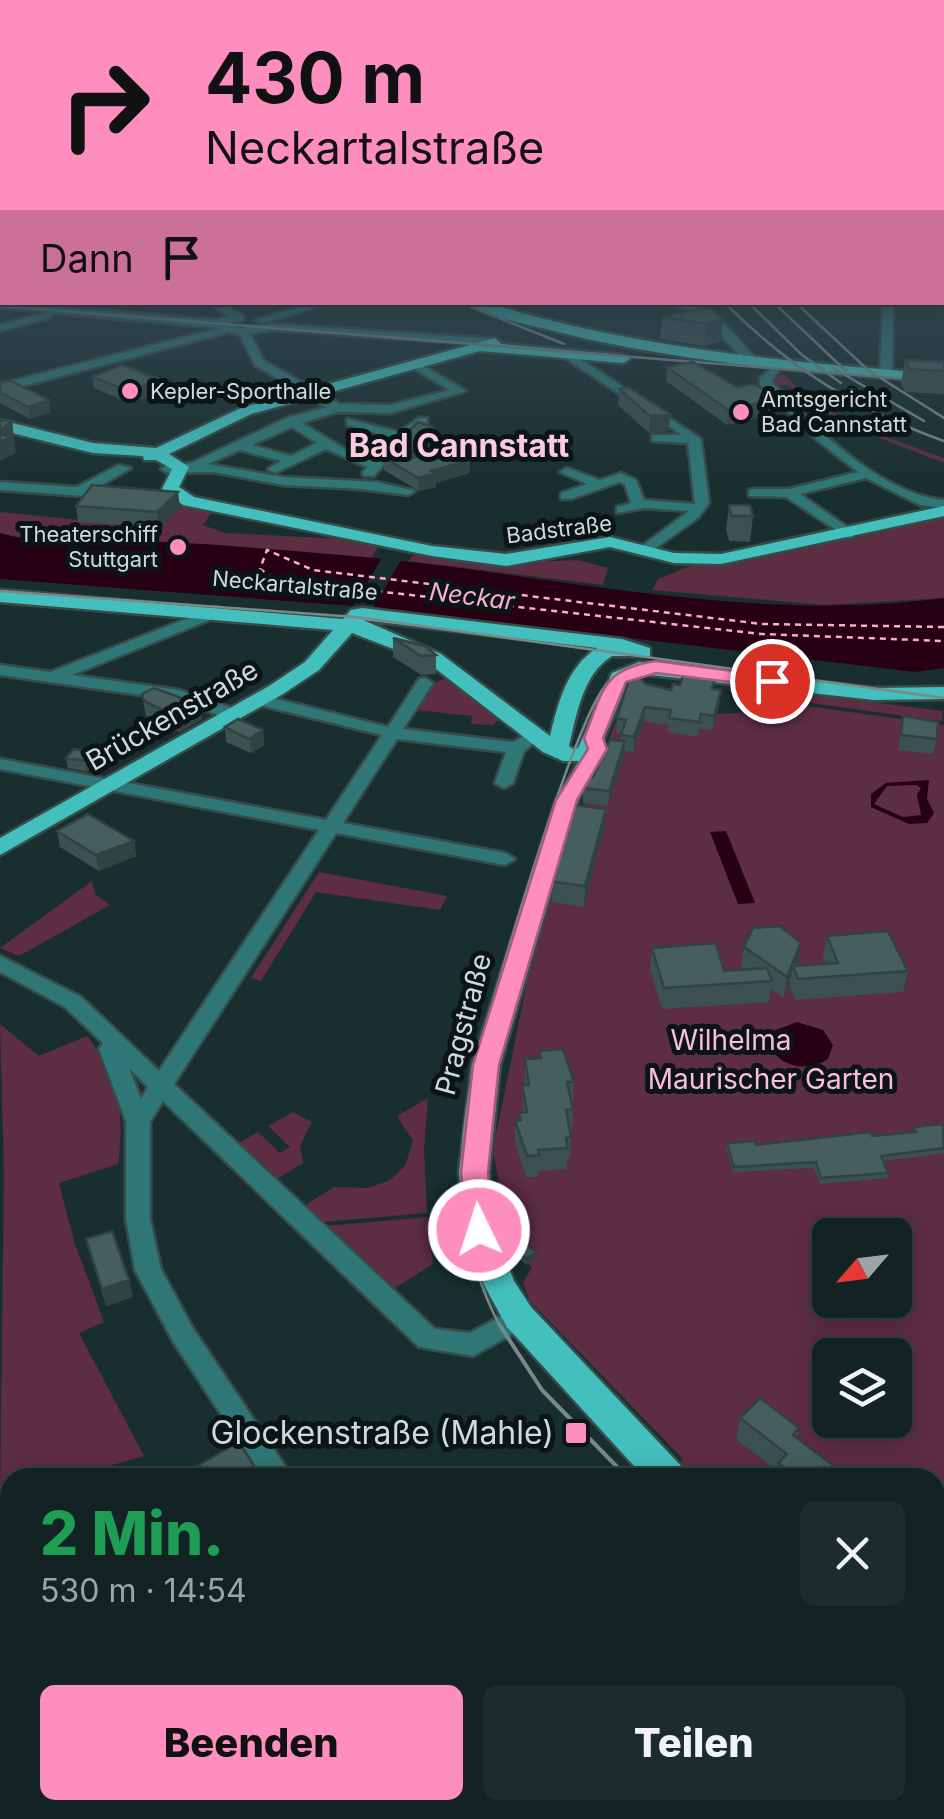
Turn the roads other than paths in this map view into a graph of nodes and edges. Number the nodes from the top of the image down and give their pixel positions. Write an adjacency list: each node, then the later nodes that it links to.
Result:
1 (51, 314): 12 (street)
2 (103, 314): 11 (street)
3 (233, 314): 9 (street)
4 (296, 314): 10 (street)
5 (480, 314): 15 (main road)
6 (509, 314): 13 (main road)
7 (706, 314): 17 (street)
8 (888, 314): 26 (street)
9 (240, 318): 10 (street); 11 (street)
10 (267, 324): 14 (street); 16 (street)
11 (221, 326): 14 (street); 27 (street)
12 (0, 328)
13 (564, 331): 15 (main road); 20 (main road)
14 (244, 332): 30 (street)
15 (517, 336): 16 (main road); 18 (main road)
16 (489, 345): 18 (main road); 23 (main road)
17 (736, 348): 20 (street); 22 (street)
18 (534, 351): 19 (main road)
19 (566, 354): 25 (main road); 31 (street)
20 (715, 358): 22 (main road)
21 (588, 362): 31 (street)
22 (753, 363): 26 (main road)
23 (415, 365): 30 (main road); 33 (street)
24 (0, 370): 27 (street)
25 (773, 371): 28 (main road); 48 (street)
26 (886, 374): 28 (main road)
27 (25, 382): 29 (street)
28 (944, 382)
29 (0, 388)
30 (312, 392): 32 (street); 42 (main road)
31 (646, 402): 39 (street)
32 (337, 408): 33 (street); 34 (street)
33 (390, 408): 37 (street)
34 (291, 421): 40 (street); 41 (street)
35 (351, 422): 37 (street)
36 (0, 425): 44 (main road, Badstraße)
37 (401, 436): 45 (street)
38 (657, 438): 39 (street)
39 (694, 438): 61 (street)
40 (326, 444): 43 (street); 45 (street)
41 (237, 445): 43 (street); 49 (street)
42 (153, 456): 44 (main road, Badstraße); 49 (main road, Badstraße)
43 (288, 459): 46 (street)
44 (125, 460): 54 (street)
45 (375, 465): 50 (street)
46 (275, 469)
47 (567, 472): 51 (street)
48 (869, 473): 57 (street); 62 (street)
49 (179, 475): 50 (street); 58 (street); 65 (main road, Badstraße)
50 (362, 483): 53 (street)
51 (598, 484): 59 (street); 60 (street)
52 (0, 486): 54 (street)
53 (408, 491)
54 (77, 492): 56 (street)
55 (754, 493): 57 (street)
56 (126, 494)
57 (789, 494): 64 (street)
58 (152, 496)
59 (566, 496)
60 (638, 504): 61 (street); 63 (street)
61 (699, 508): 65 (street, Badstraße)
62 (941, 509): 64 (main road)
63 (622, 510)
64 (848, 534): 66 (main road)
65 (644, 549): 66 (main road); 66 (main road)
66 (752, 552)
67 (3, 597): 68 (main road, Neckartalstraße); 69 (main road, Neckartalstraße)
68 (217, 612): 69 (main road, Neckartalstraße); 73 (street)
69 (354, 619): 70 (main road, Neckartalstraße); 76 (main road, Brückenstraße); 79 (main road)
70 (604, 645): 71 (main road, Neckartalstraße); 80 (main road, Pragstraße)
71 (650, 659): 75 (main road, Neckartalstraße); 80 (main road)
72 (0, 670): 73 (street)
73 (50, 678): 77 (street)
74 (424, 683): 78 (street)
75 (944, 691)
76 (261, 700): 77 (main road, Brückenstraße); 78 (street)
77 (232, 714): 83 (main road, Brückenstraße)
78 (393, 733): 79 (street); 84 (street)
79 (526, 741): 80 (main road); 82 (street)
80 (569, 760): 91 (main road, Pragstraße)
81 (0, 764): 83 (street)
82 (504, 783)
83 (112, 786): 84 (street); 85 (main road, Brückenstraße)
84 (329, 826): 86 (street); 89 (street)
85 (0, 848)
86 (506, 859)
87 (0, 963): 88 (street)
88 (101, 1030): 89 (street); 90 (street)
89 (161, 1090): 90 (street); 91 (street)
90 (138, 1121): 92 (street)
91 (520, 1318): 93 (main road, Pragstraße)
92 (272, 1468)
93 (660, 1468)

